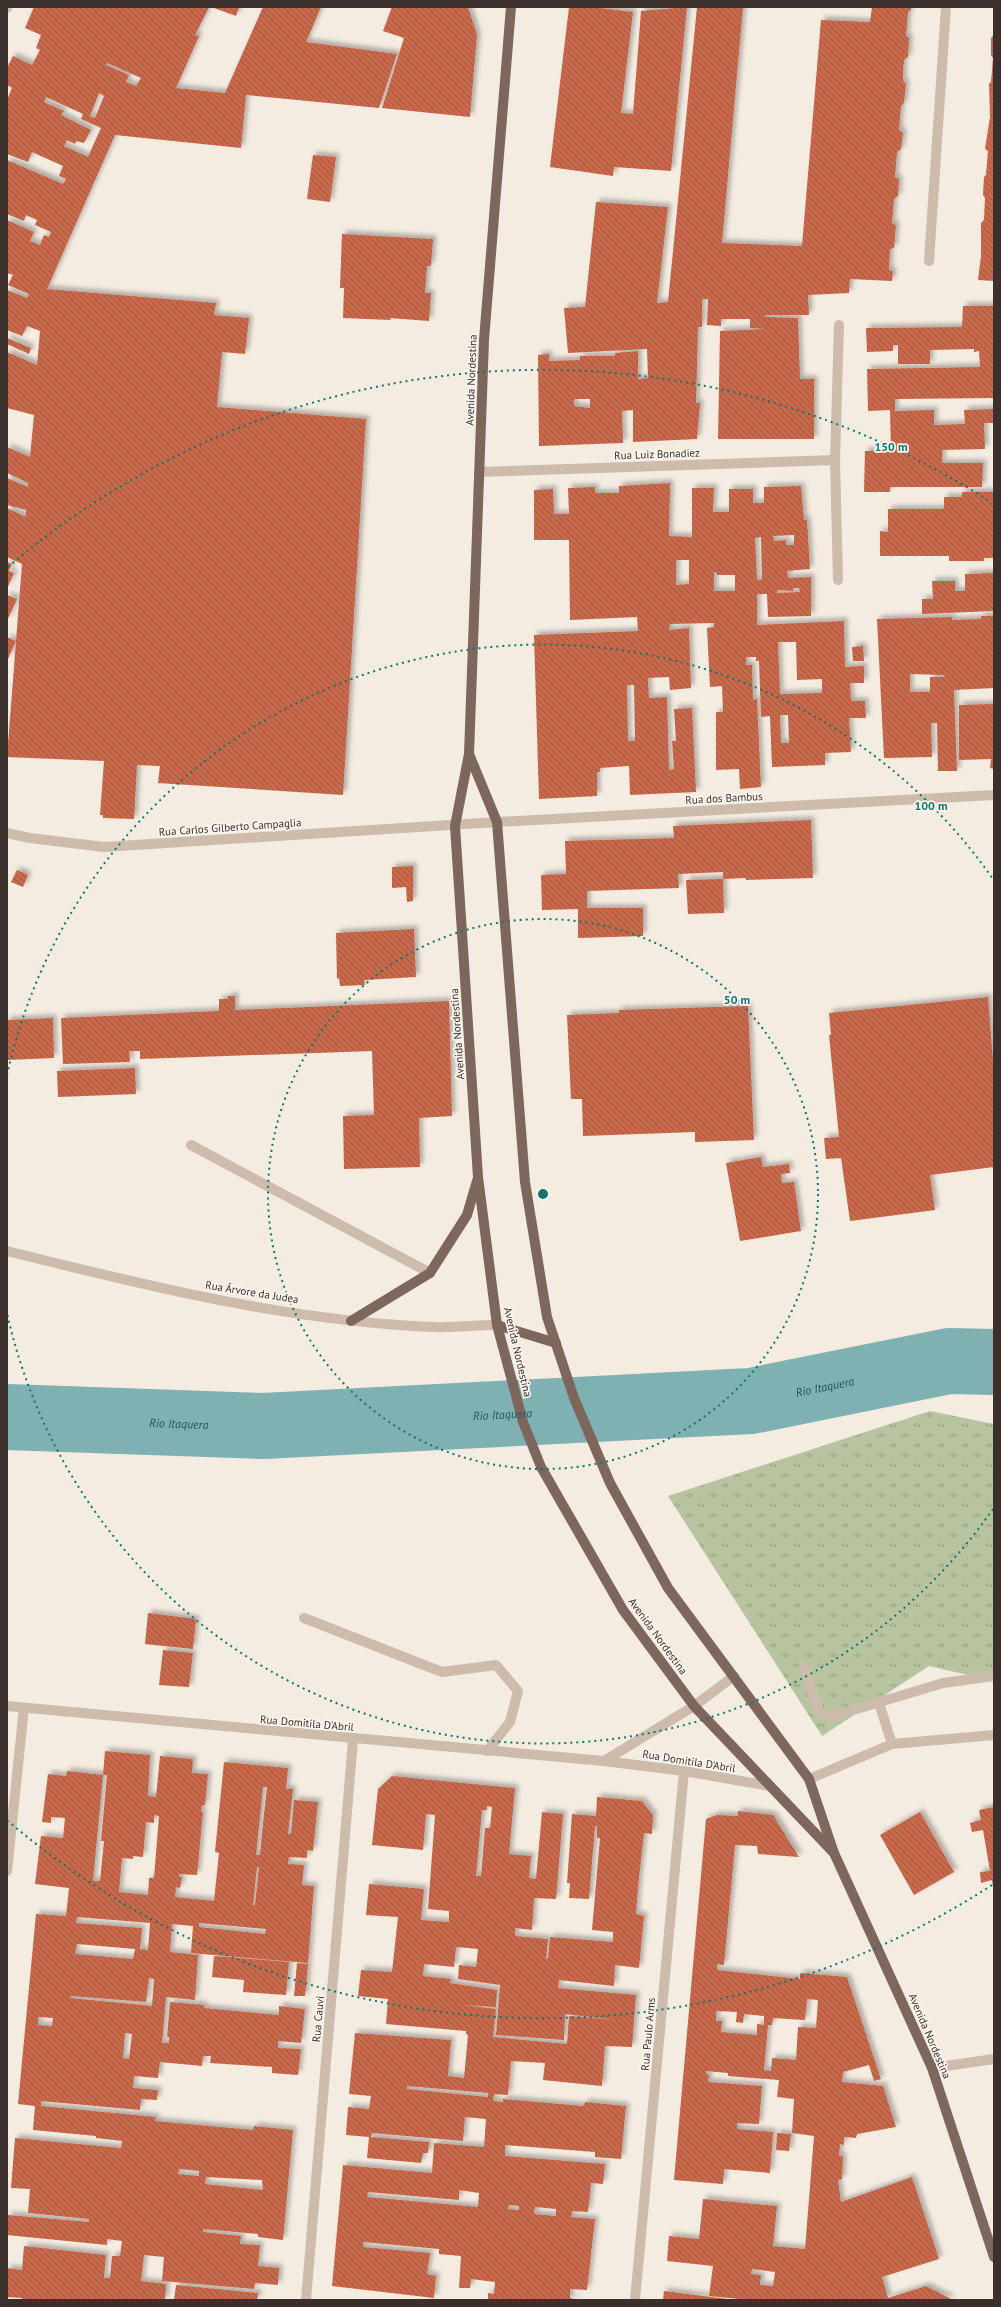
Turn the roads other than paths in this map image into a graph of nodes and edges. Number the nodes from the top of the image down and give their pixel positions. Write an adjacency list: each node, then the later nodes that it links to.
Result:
1 (511, 7): 6 (main road, Avenida Nordestina)
2 (946, 7): 3 (street)
3 (929, 261)
4 (839, 325): 5 (street)
5 (836, 460): 6 (street, Rua Luiz Bonadiez); 7 (street)
6 (479, 472): 8 (main road, Avenida Nordestina)
7 (838, 580)
8 (469, 754): 10 (main road, Avenida Nordestina); 11 (main road, Avenida Nordestina)
9 (994, 795): 10 (street, Rua dos Bambus)
10 (497, 822): 11 (street, Rua dos Bambus); 19 (main road, Avenida Nordestina)
11 (455, 826): 12 (street, Rua Carlos Gilberto Campaglia); 14 (main road, Avenida Nordestina)
12 (7, 833)
13 (191, 1144): 16 (street)
14 (478, 1177): 16 (main road); 18 (main road, Avenida Nordestina)
15 (7, 1251): 17 (street, Rua Árvore da Judea)
16 (430, 1273): 17 (main road)
17 (351, 1321): 18 (street, Rua Árvore da Judea)
18 (497, 1325): 19 (main road); 26 (main road, Avenida Nordestina)
19 (556, 1343): 22 (main road, Avenida Nordestina)
20 (304, 1618): 31 (street)
21 (804, 1667): 24 (street)
22 (734, 1676): 26 (street, Rua Domitila D'Abril); 34 (main road, Avenida Nordestina)
23 (994, 1676): 24 (street)
24 (879, 1702): 30 (street)
25 (7, 1706): 27 (street, Rua Domitila D'Abril)
26 (694, 1706): 32 (street, Rua Domitila D'Abril); 35 (main road, Avenida Nordestina)
27 (24, 1708): 29 (street, Rua Domitila D'Abril); 37 (street)
28 (994, 1735): 30 (street)
29 (353, 1740): 31 (street, Rua Domitila D'Abril); 41 (street, Rua Cauvi)
30 (892, 1744): 34 (street)
31 (487, 1751): 32 (street, Rua Domitila D'Abril)
32 (604, 1761): 33 (street, Rua Domitila D'Abril)
33 (684, 1771): 35 (street, Rua Domitila D'Abril); 42 (street, Rua Paulo Arms)
34 (809, 1779): 36 (main road, Avenida Nordestina)
35 (770, 1786): 36 (main road, Avenida Nordestina)
36 (834, 1853): 39 (main road, Avenida Nordestina)
37 (7, 1871)
38 (994, 2059): 39 (street)
39 (932, 2068): 40 (main road, Avenida Nordestina)
40 (994, 2256)
41 (306, 2300)
42 (635, 2300)

